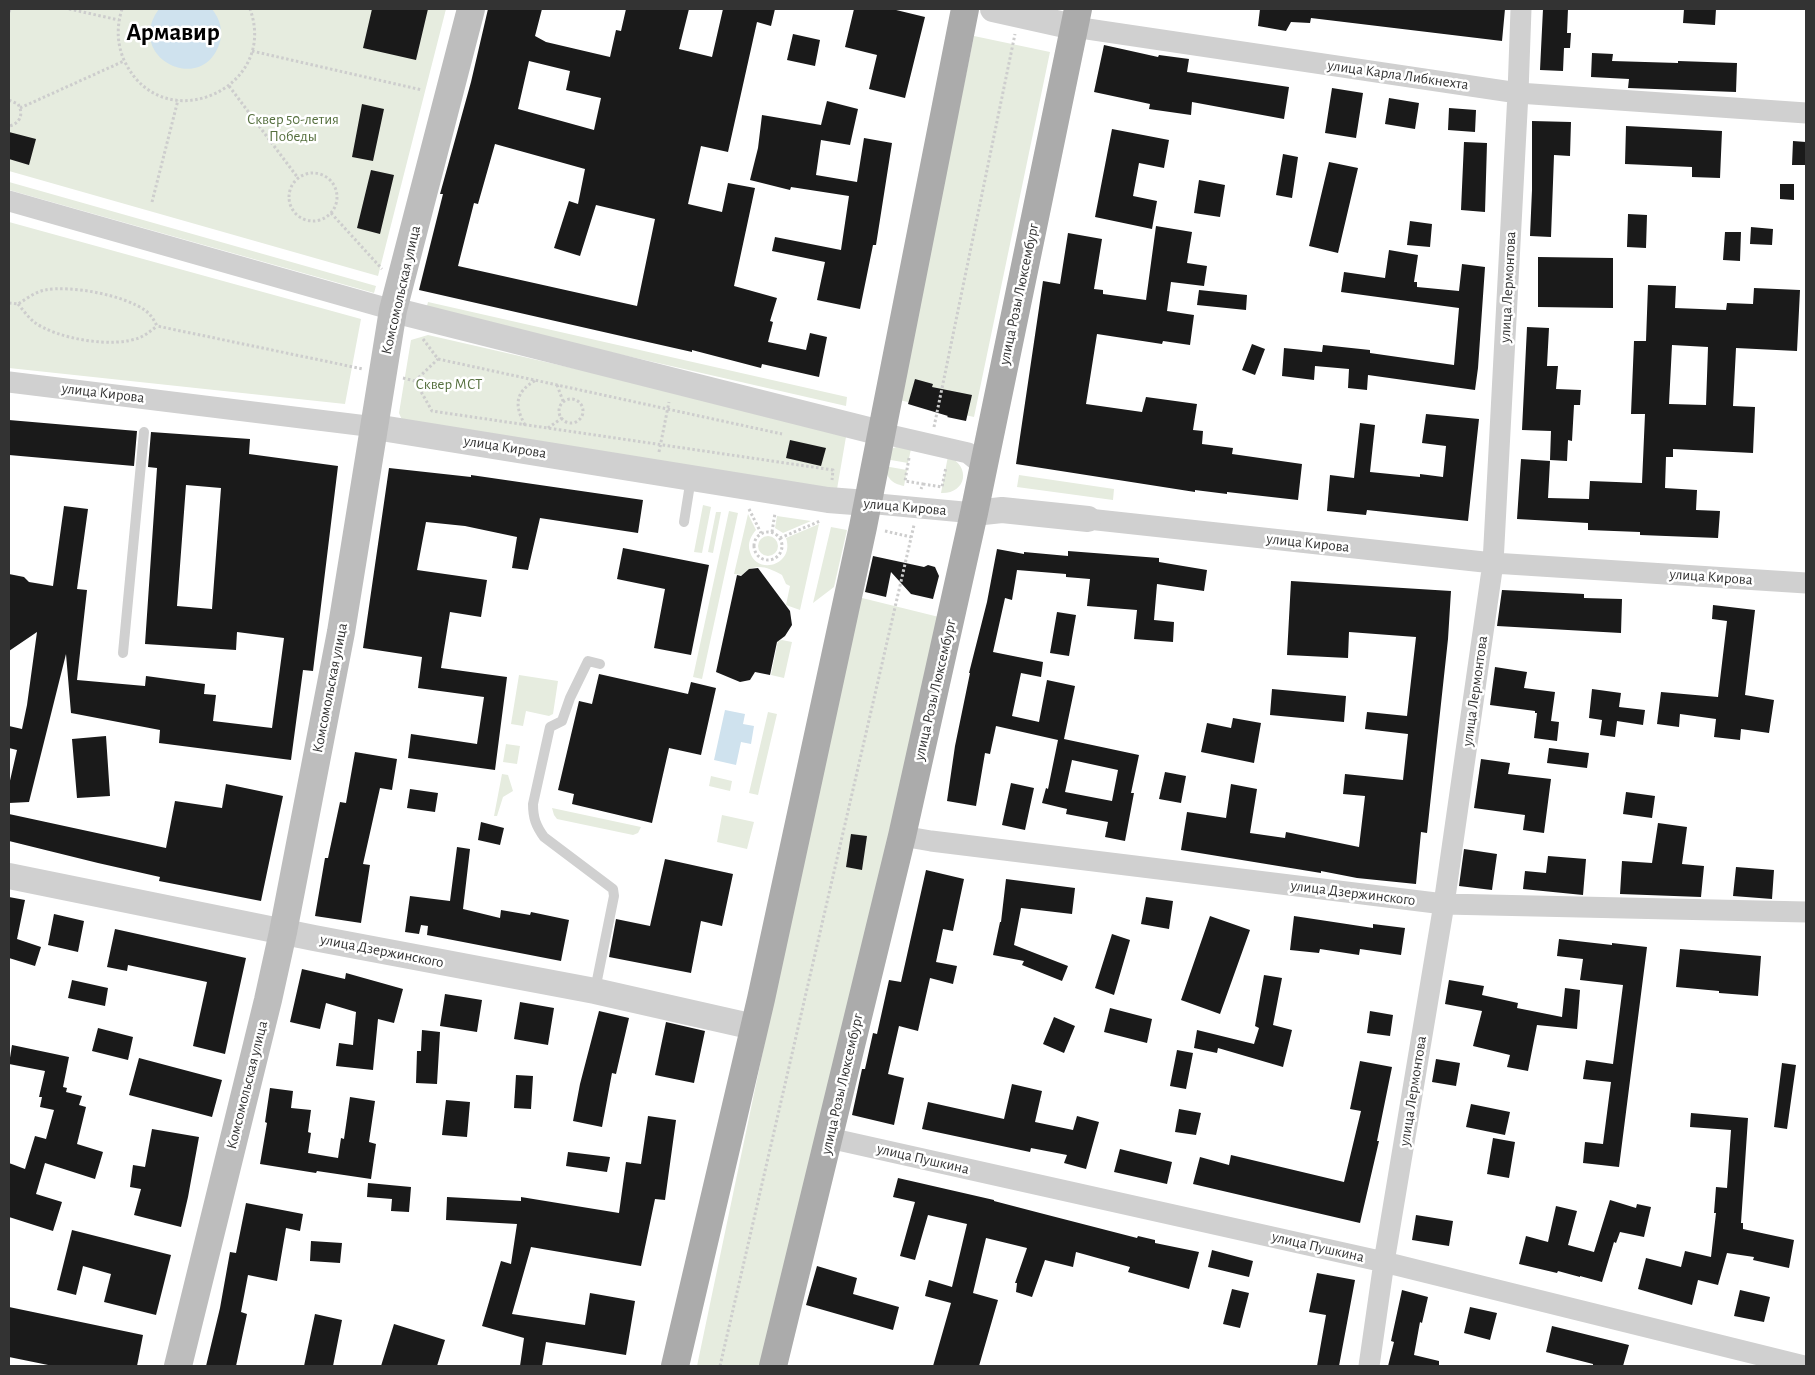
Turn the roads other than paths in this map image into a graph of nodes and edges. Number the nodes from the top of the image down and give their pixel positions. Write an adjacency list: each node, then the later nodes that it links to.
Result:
1 (471, 9): 9 (main road, Комсомольская улица)
2 (965, 9): 13 (main road)
3 (993, 9): 5 (street, улица Карла Либкнехта)
4 (1521, 9): 6 (street, улица Лермонтова)
5 (1076, 18): 6 (street, улица Карла Либкнехта); 14 (main road, улица Розы Люксембург)
6 (1518, 93): 7 (street, улица Карла Либкнехта); 20 (street, улица Лермонтова)
7 (1806, 113)
8 (9, 201): 9 (street)
9 (393, 310): 11 (main road, Комсомольская улица); 13 (street)
10 (9, 382): 11 (street, улица Кирова)
11 (375, 427): 15 (street, улица Кирова); 28 (main road, Комсомольская улица)
12 (144, 432): 22 (lane)
13 (881, 433): 14 (street); 16 (main road)
14 (984, 466): 17 (main road, улица Розы Люксембург)
15 (692, 477): 16 (street, улица Кирова); 19 (lane)
16 (867, 503): 17 (street, улица Кирова); 30 (main road)
17 (974, 512): 18 (street, улица Кирова); 24 (main road, улица Розы Люксембург)
18 (1088, 519): 20 (street, улица Кирова)
19 (684, 522)
20 (1493, 563): 21 (street, улица Кирова); 26 (street, улица Лермонтова)
21 (1806, 583)
22 (123, 653)
23 (600, 664): 29 (lane)
24 (902, 836): 26 (street, улица Дзержинского); 31 (main road, улица Розы Люксембург)
25 (9, 876): 28 (street, улица Дзержинского)
26 (1444, 904): 27 (street, улица Дзержинского); 32 (street, улица Лермонтова)
27 (1806, 912)
28 (284, 932): 29 (street, улица Дзержинского); 33 (main road, Комсомольская улица)
29 (595, 991): 30 (street, улица Дзержинского)
30 (754, 1027): 34 (main road)
31 (830, 1138): 32 (street, улица Пушкина); 35 (main road, улица Розы Люксембург)
32 (1384, 1262): 36 (street, улица Лермонтова); 37 (street, улица Пушкина)
33 (178, 1366)
34 (675, 1366)
35 (773, 1366)
36 (1369, 1366)
37 (1804, 1366)

